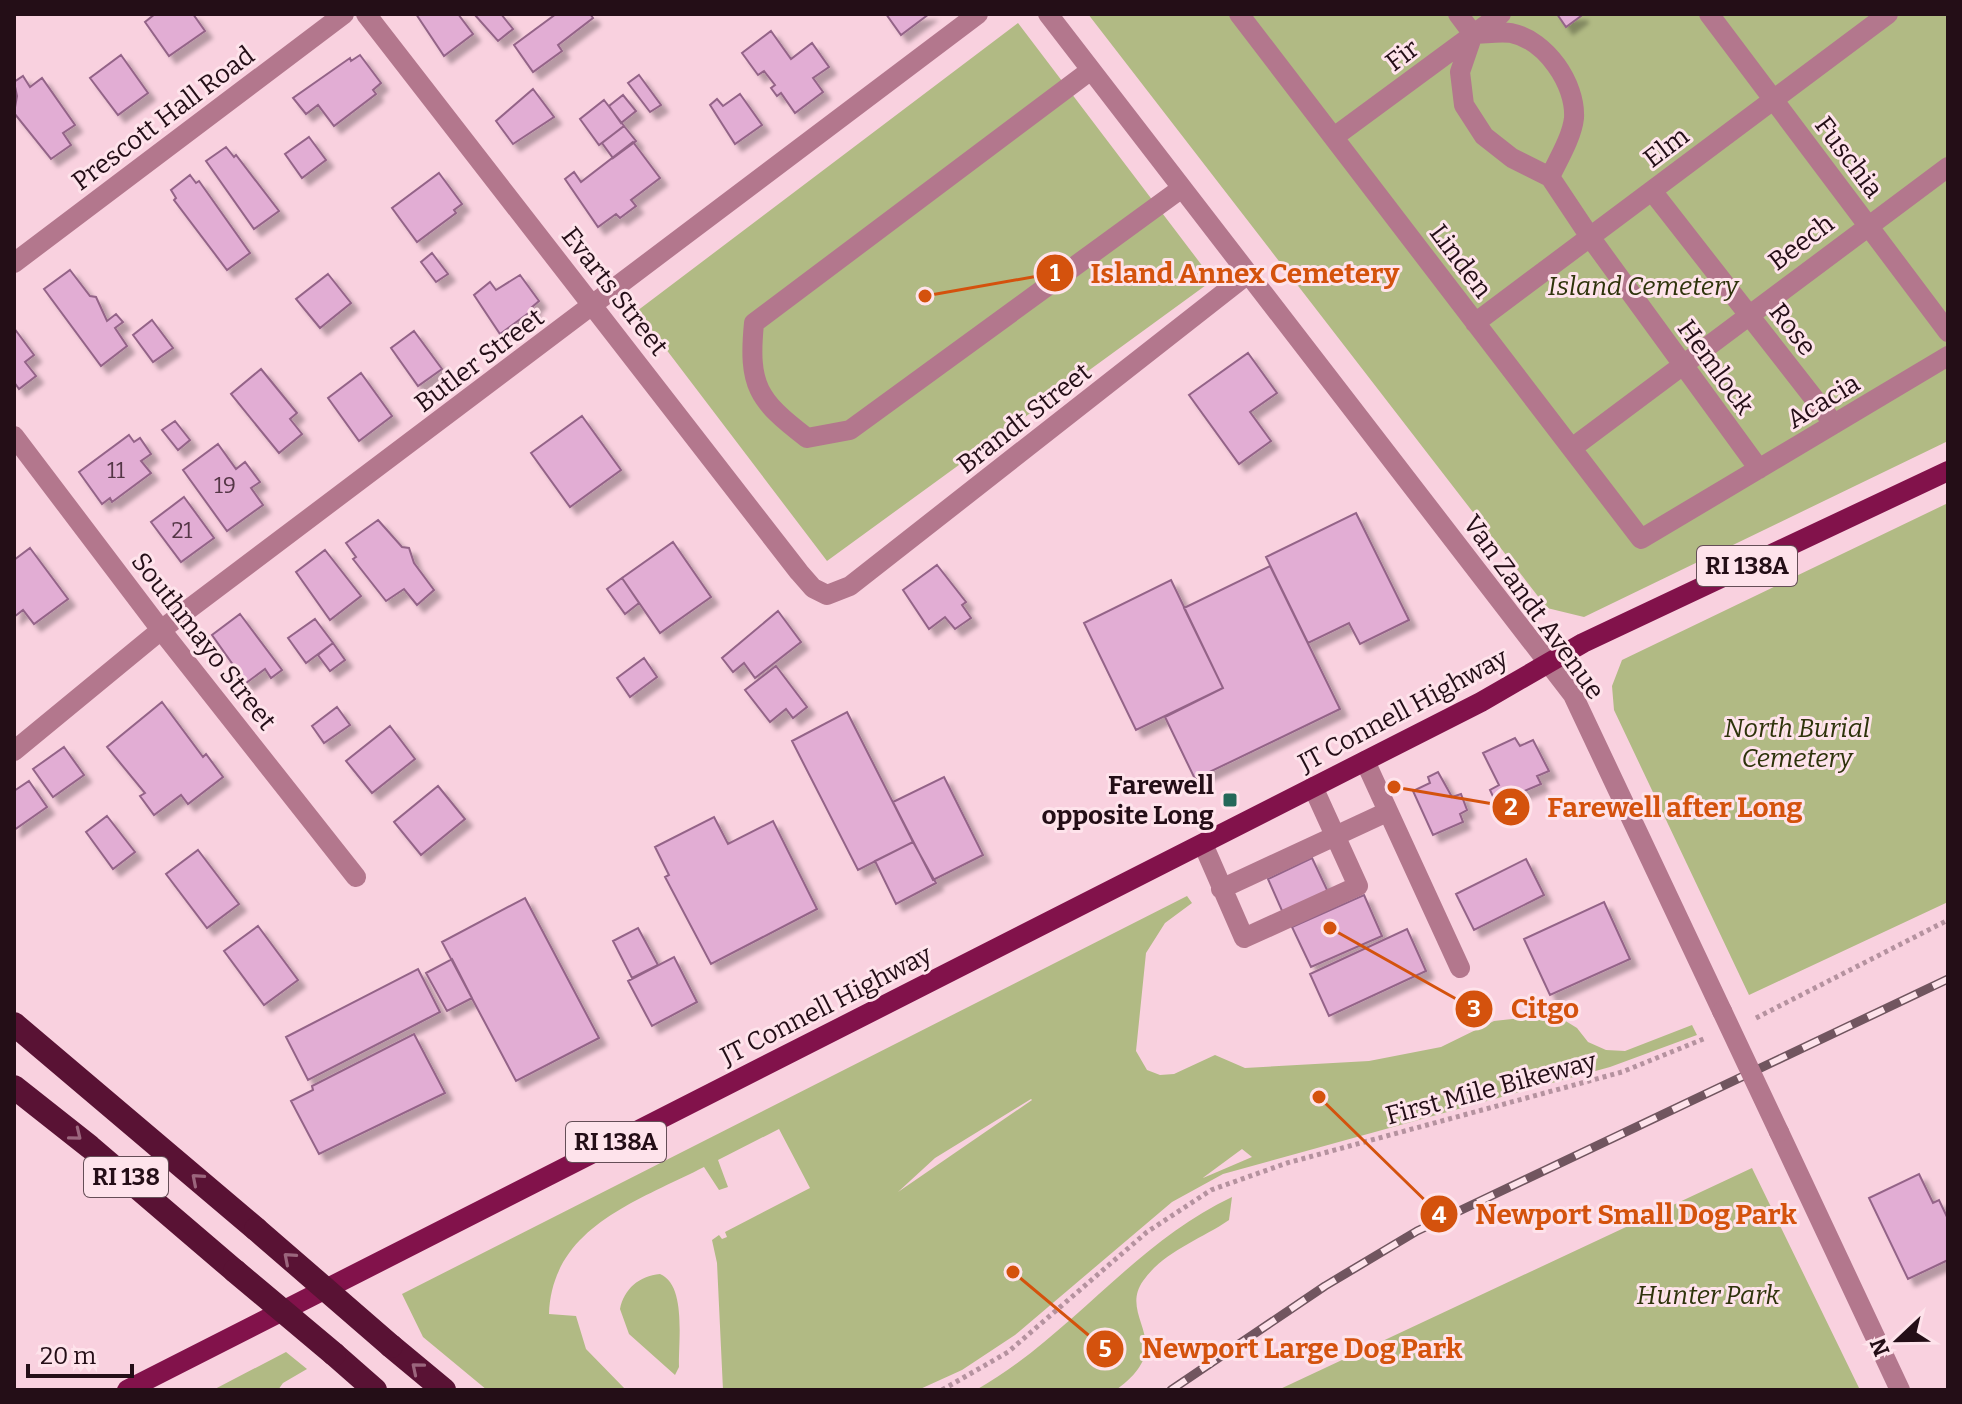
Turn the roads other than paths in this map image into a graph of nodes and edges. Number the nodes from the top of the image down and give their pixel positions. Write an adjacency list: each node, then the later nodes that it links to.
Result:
1 (344, 14): 20 (street, Prescott Hall Road)
2 (366, 14): 22 (street, Evarts Street)
3 (978, 14): 22 (street, Butler Street)
4 (1048, 14): 11 (street, Van Zandt Avenue)
5 (1239, 14): 13 (street, Linden)
6 (1458, 14): 10 (street)
7 (1501, 14): 10 (street, Fir)
8 (1709, 14): 12 (street, Fuschia)
9 (1888, 14): 12 (street, Elm)
10 (1473, 34): 13 (street, Fir); 15 (street, Hemlock); 15 (street)
11 (1091, 70): 16 (street, Van Zandt Avenue); 16 (street)
12 (1773, 100): 17 (street, Elm); 18 (street, Fuschia)
13 (1334, 137): 24 (street, Linden)
14 (1948, 167): 18 (street, Beech)
15 (1550, 177): 19 (street, Hemlock)
16 (1182, 188): 21 (street, Van Zandt Avenue)
17 (1652, 191): 19 (street, Elm); 23 (street, Rose)
18 (1867, 225): 23 (street, Beech); 25 (street, Fuschia)
19 (1590, 237): 24 (street, Elm); 27 (street, Hemlock)
20 (14, 263)
21 (1248, 274): 34 (street, Brandt Street); 36 (street, Van Zandt Avenue)
22 (594, 306): 34 (street, Evarts Street); 35 (street, Butler Street)
23 (1748, 315): 27 (street, Beech); 28 (street, Rose)
24 (1475, 323): 30 (street, Linden)
25 (1948, 332)
26 (1948, 356): 28 (street, Acacia)
27 (1682, 364): 30 (street, Beech); 31 (street, Hemlock)
28 (1834, 424): 31 (street, Acacia)
29 (14, 436): 35 (street, Southmayo Street)
30 (1572, 448): 33 (street, Linden)
31 (1759, 469): 33 (street, Acacia)
32 (1948, 471): 36 (main road, RI 138A)
33 (1641, 539)
34 (827, 595)
35 (161, 630): 37 (street, Butler Street); 43 (street, Southmayo Street)
36 (1547, 662): 38 (main road, JT Connell Highway / RI 138A); 51 (street, Van Zandt Avenue, bridge)
37 (14, 751)
38 (1365, 761): 39 (main road, JT Connell Highway / RI 138A); 40 (street)
39 (1313, 787): 41 (street); 42 (main road, JT Connell Highway / RI 138A)
40 (1387, 812): 41 (street); 45 (street)
41 (1334, 836): 44 (street); 44 (street)
42 (1203, 844): 44 (street); 48 (main road, JT Connell Highway / RI 138A)
43 (356, 877)
44 (1221, 889)
45 (1460, 968)
46 (14, 1024): 50 (highway, RI 138, one-way to 46, bridge)
47 (14, 1087): 49 (highway, RI 138, one-way to 49, bridge)
48 (127, 1390)
49 (375, 1390)
50 (444, 1390)
51 (1900, 1390)

